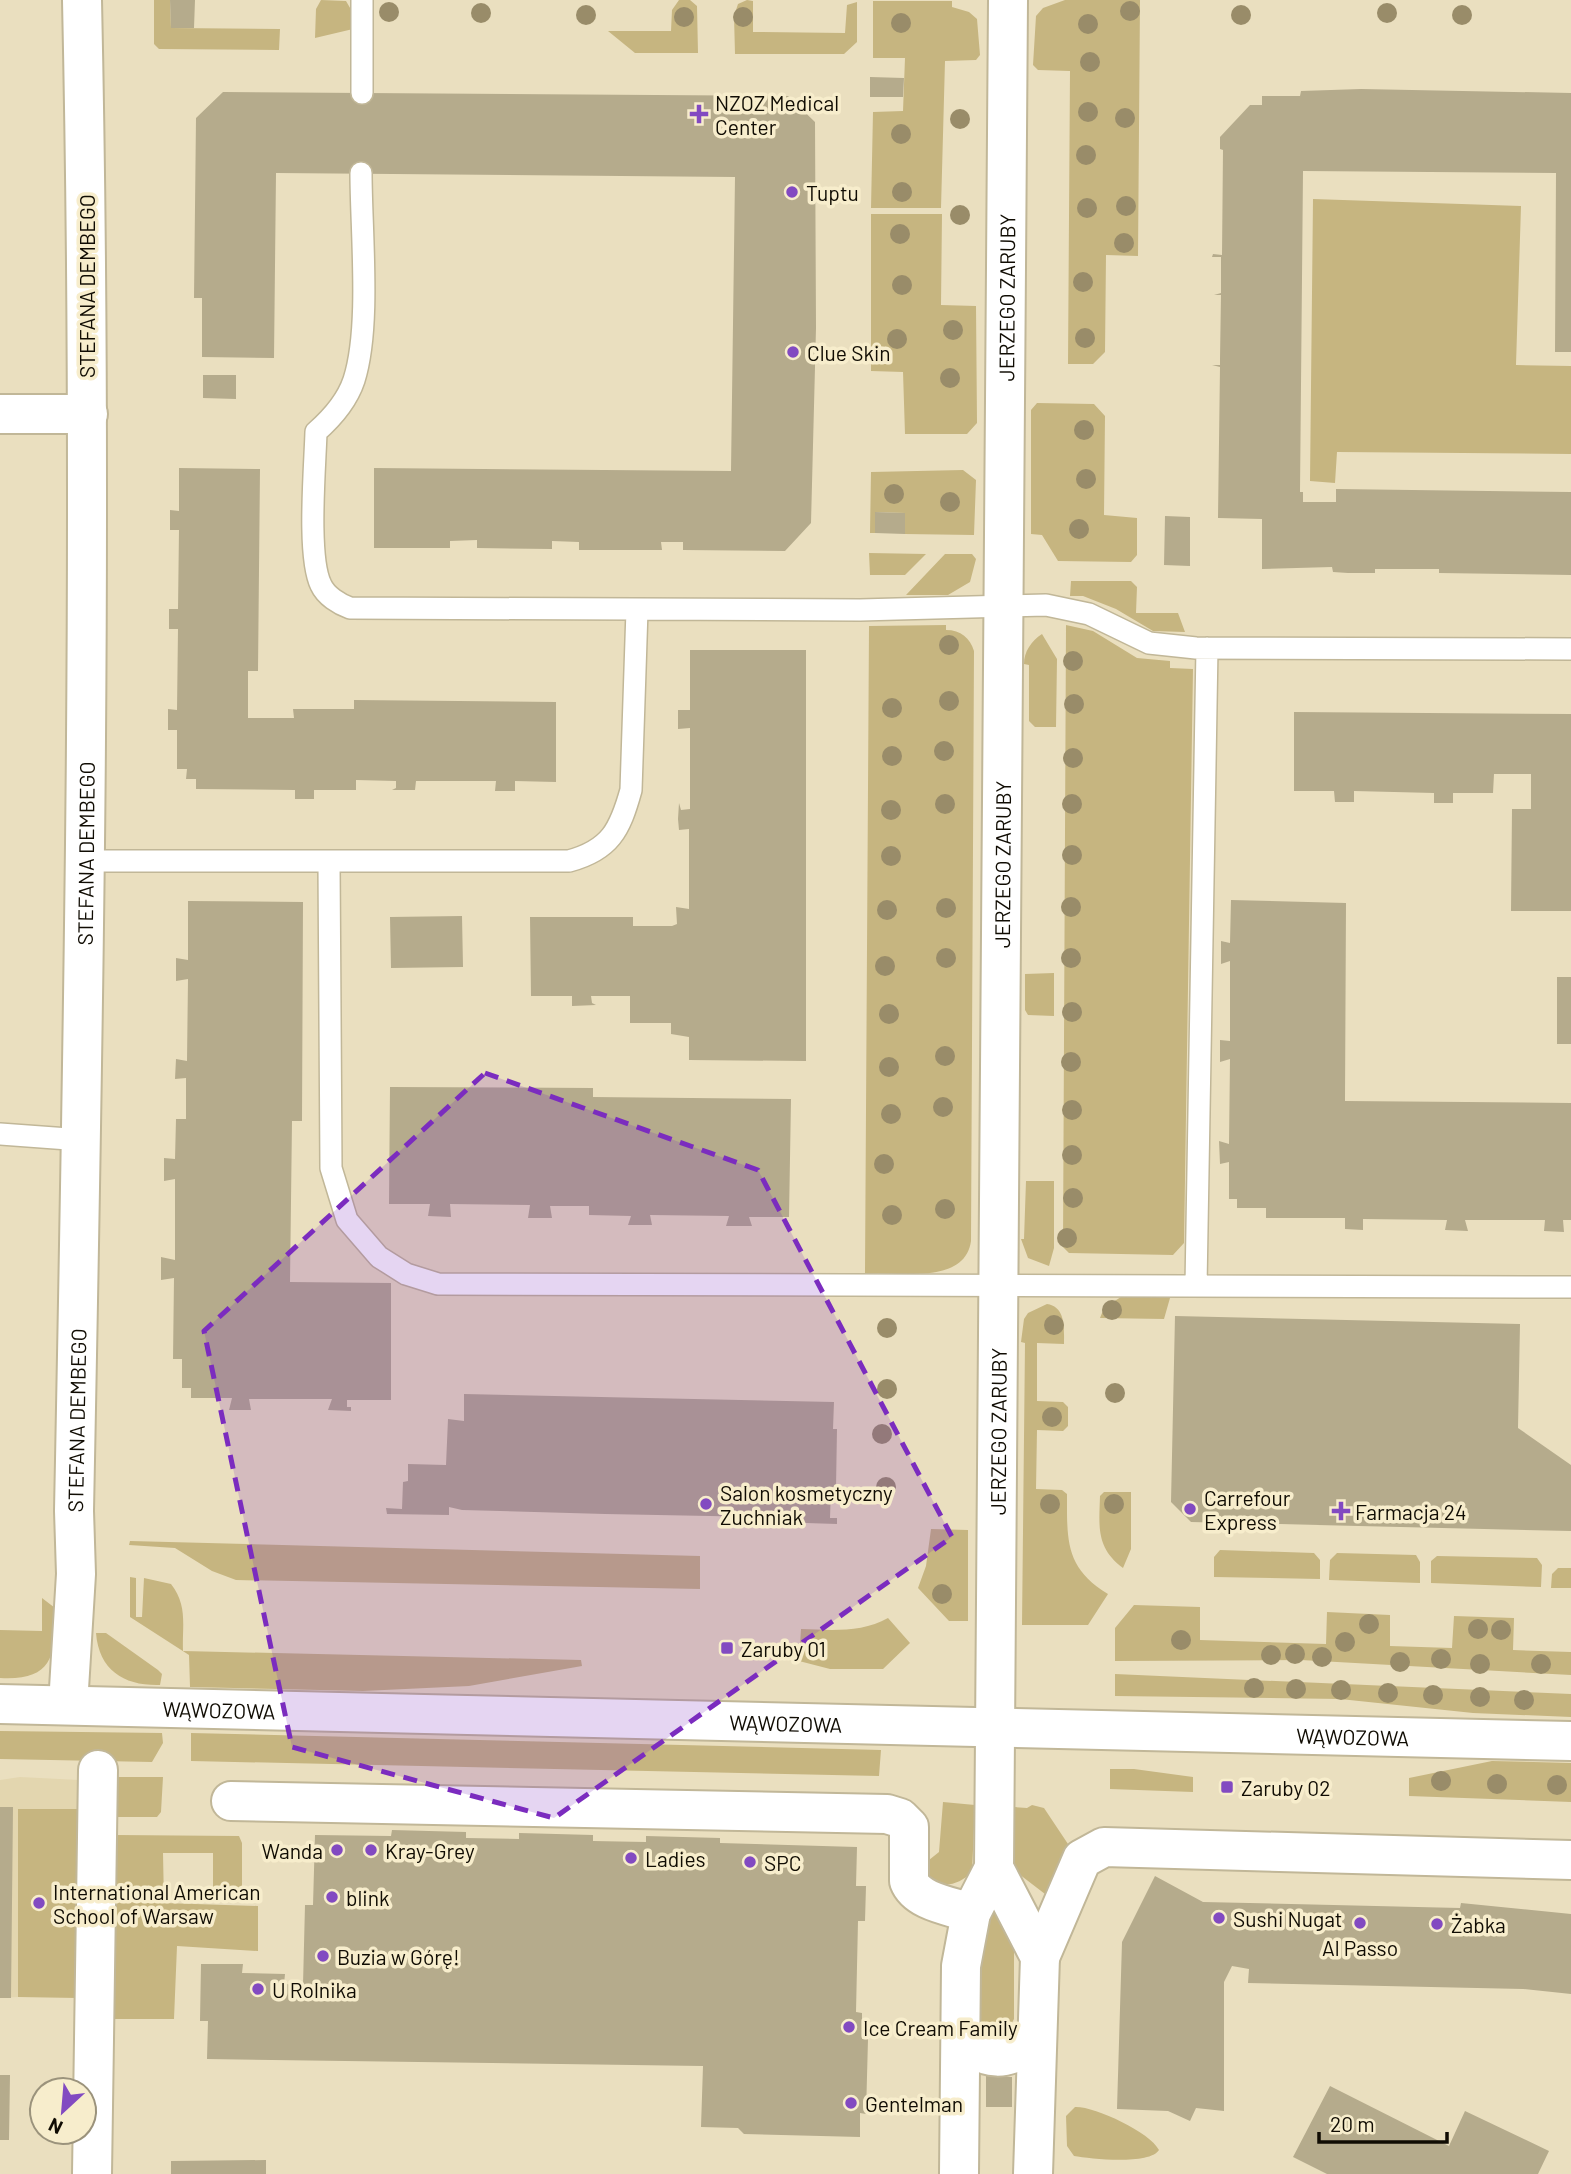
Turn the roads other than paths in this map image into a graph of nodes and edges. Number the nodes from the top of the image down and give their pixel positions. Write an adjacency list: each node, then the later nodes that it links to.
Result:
1 (82, 0): 7 (street, STEFANA DEMBEGO)
2 (362, 0): 4 (lane)
3 (1008, 0): 8 (street, JERZEGO ZARUBY)
4 (362, 93)
5 (360, 173): 9 (lane)
6 (0, 414): 7 (street)
7 (88, 414): 12 (street, STEFANA DEMBEGO)
8 (1002, 605): 9 (lane); 10 (lane); 16 (street, JERZEGO ZARUBY)
9 (637, 610): 13 (lane)
10 (1207, 648): 11 (lane); 17 (lane)
11 (1571, 649)
12 (85, 862): 13 (lane); 15 (street, STEFANA DEMBEGO)
13 (329, 863): 16 (lane)
14 (0, 1134): 15 (lane)
15 (82, 1140): 20 (street, STEFANA DEMBEGO)
16 (1001, 1286): 17 (lane); 21 (street, JERZEGO ZARUBY)
17 (1196, 1286): 18 (lane)
18 (1571, 1287)
19 (0, 1704): 20 (street, WĄWOZOWA)
20 (68, 1705): 21 (street, WĄWOZOWA)
21 (993, 1729): 22 (street, WĄWOZOWA); 26 (street, JERZEGO ZARUBY)
22 (1571, 1741)
23 (97, 1770): 31 (street)
24 (231, 1801): 27 (street)
25 (1571, 1860): 28 (street)
26 (994, 1868): 27 (street); 28 (street)
27 (971, 1913): 29 (street)
28 (1040, 1957): 30 (street)
29 (960, 2030): 30 (street); 32 (street)
30 (1037, 2036): 33 (street)
31 (92, 2174)
32 (958, 2174)
33 (1033, 2174)

